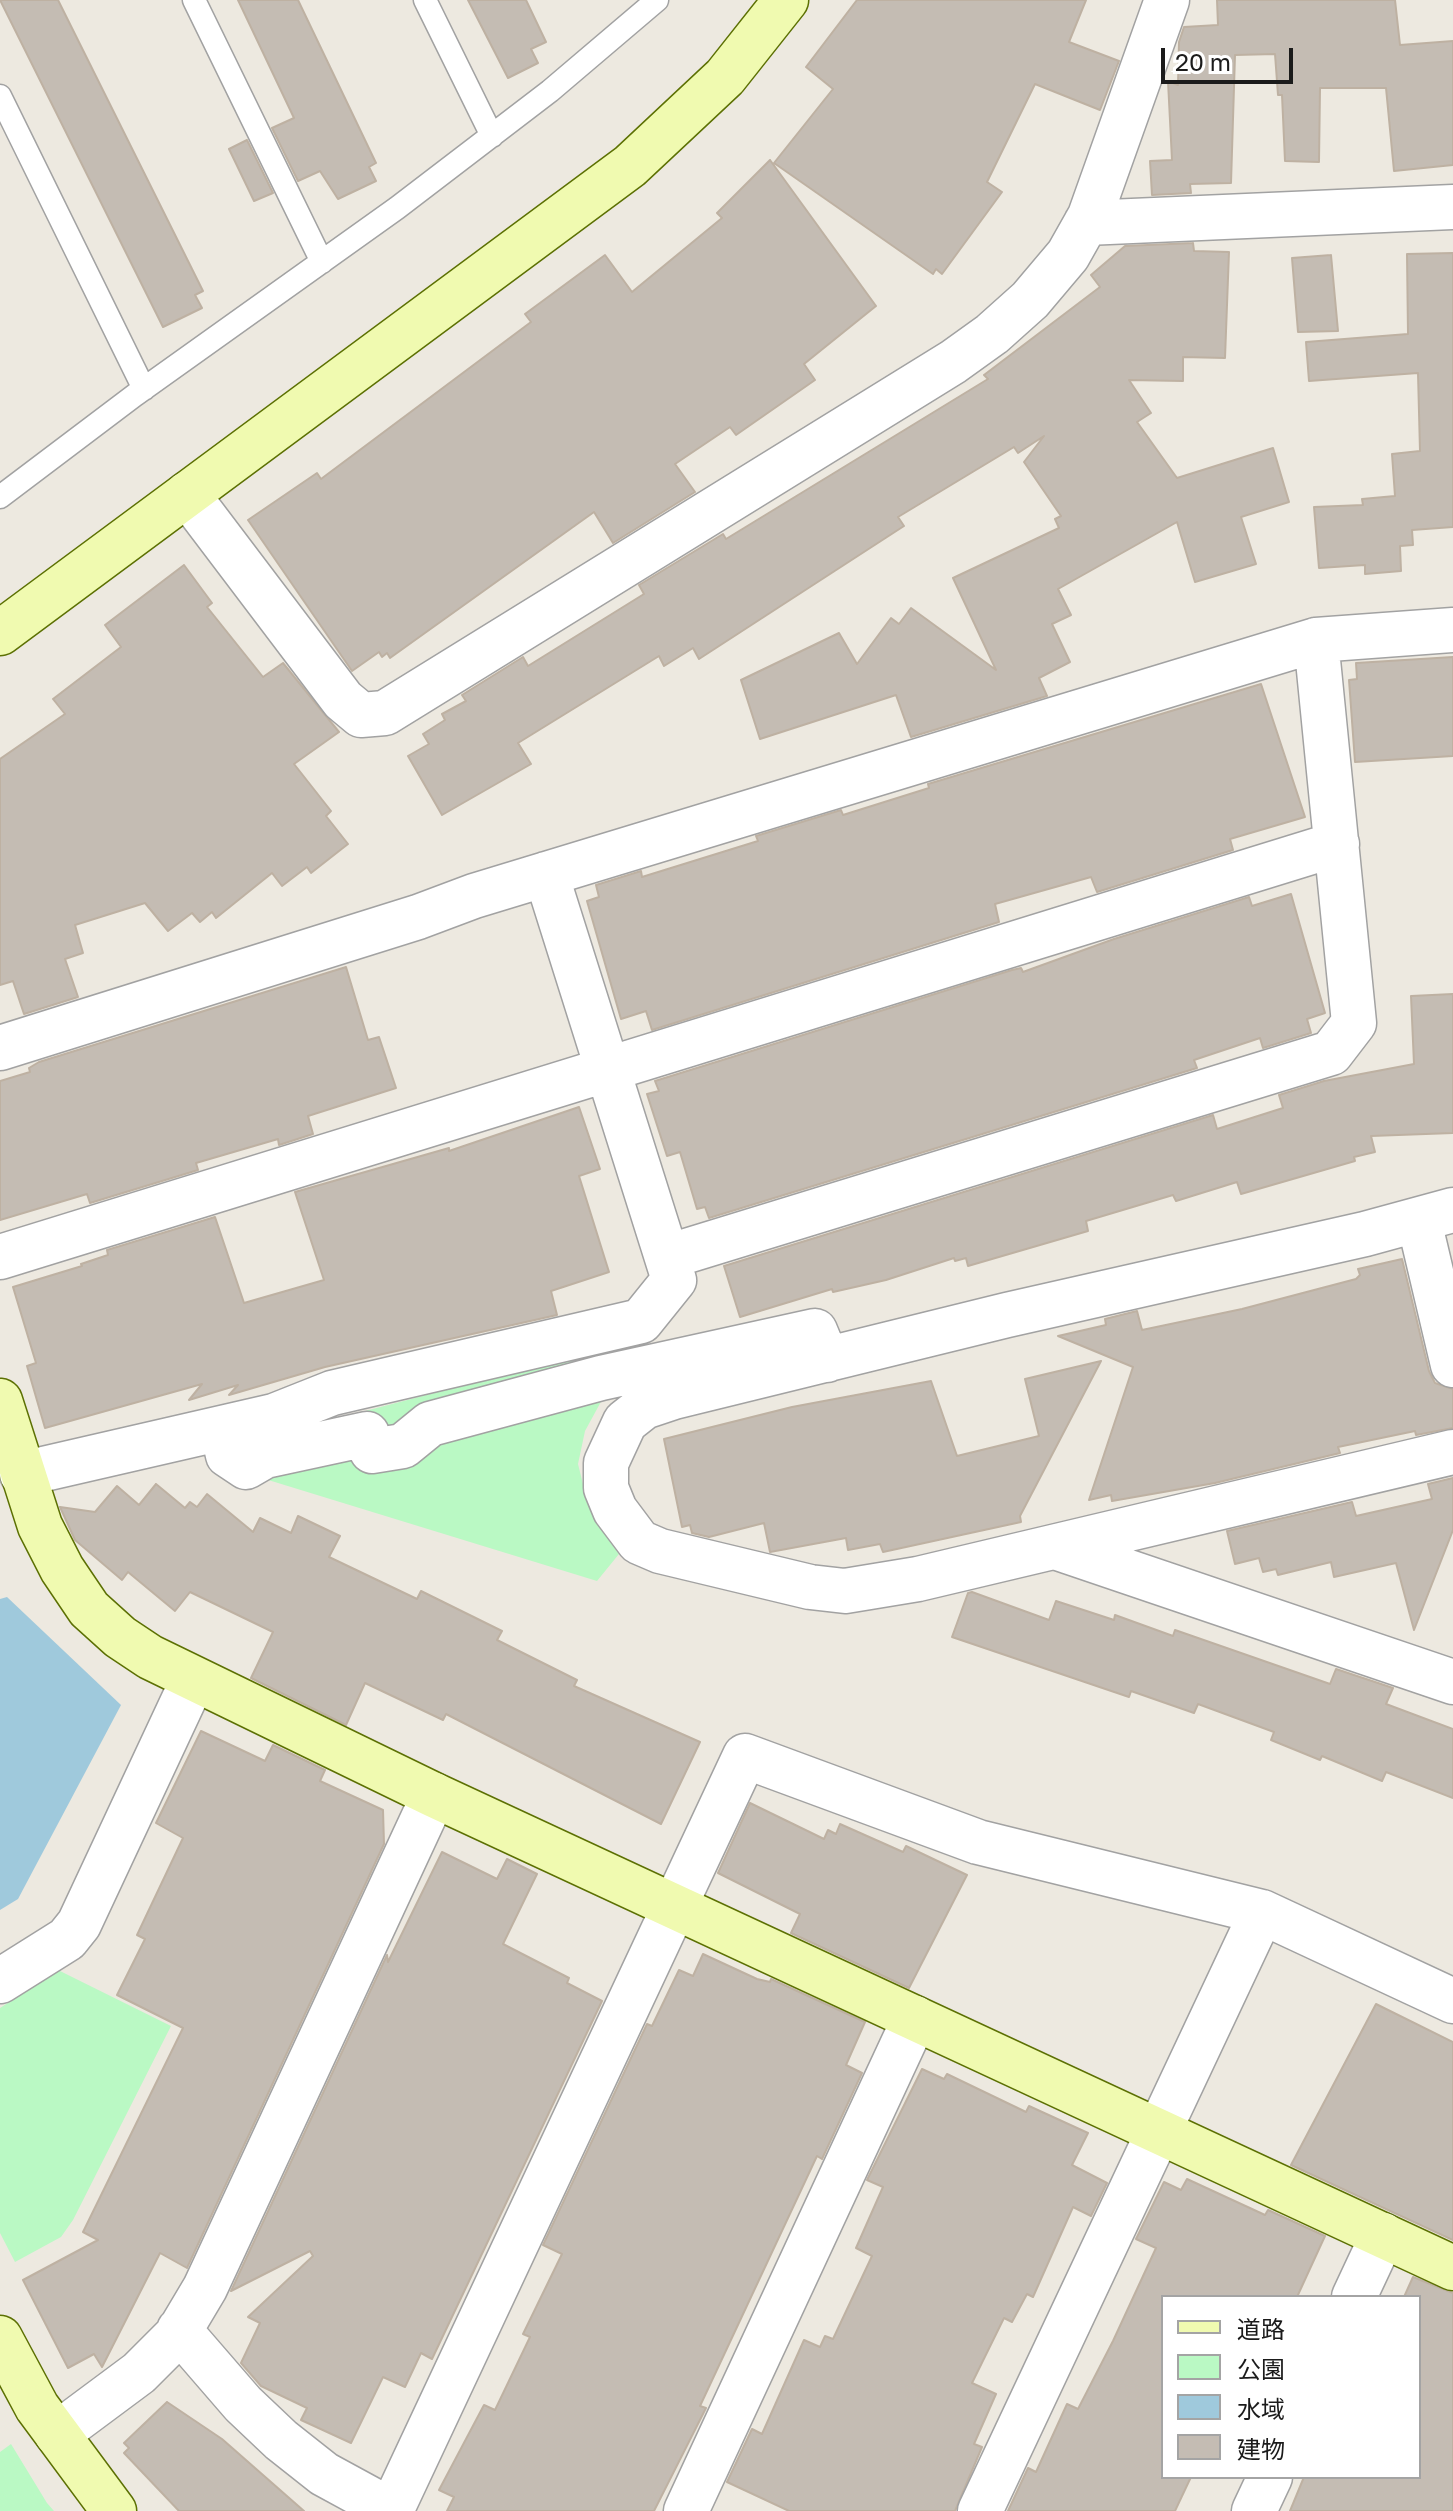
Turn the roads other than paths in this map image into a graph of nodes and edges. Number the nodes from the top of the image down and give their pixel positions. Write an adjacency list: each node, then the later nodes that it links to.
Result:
1 (194, 0): 10 (lane)
2 (425, 0): 7 (lane)
3 (657, 0): 7 (lane)
4 (1167, 0): 9 (street)
5 (779, 3): 12 (street)
6 (0, 96): 11 (lane)
7 (492, 136): 10 (lane)
8 (1453, 207): 9 (street)
9 (1086, 223): 12 (street)
10 (322, 262): 11 (lane)
11 (144, 389): 13 (lane)
12 (187, 494): 15 (street)
13 (0, 497)
14 (1453, 630): 16 (street)
15 (0, 633)
16 (1316, 640): 17 (street); 18 (street)
17 (1337, 844): 20 (street); 23 (street)
18 (546, 874): 19 (street); 20 (street)
19 (0, 1048)
20 (608, 1069): 22 (street); 23 (street)
21 (1436, 1216): 24 (street); 25 (street)
22 (0, 1257)
23 (667, 1257): 27 (street)
24 (827, 1360): 27 (street); 31 (street)
25 (1453, 1365)
26 (0, 1401): 29 (street)
27 (222, 1429): 29 (street)
28 (1453, 1452): 30 (street)
29 (22, 1474): 33 (street)
30 (1179, 1517): 31 (street); 32 (street)
31 (1055, 1547): 32 (street)
32 (1184, 1588): 34 (street)
33 (193, 1680): 35 (street); 38 (street)
34 (1453, 1682)
35 (434, 1795): 36 (street); 45 (street)
36 (675, 1906): 37 (street); 40 (street); 50 (street)
37 (1262, 1912): 39 (street); 41 (street)
38 (0, 1981)
39 (1453, 2001)
40 (915, 2018): 41 (street); 51 (street)
41 (1159, 2131): 42 (street); 52 (street)
42 (1383, 2235): 43 (street); 44 (street)
43 (1453, 2268)
44 (1355, 2295)
45 (179, 2330): 47 (street); 50 (street)
46 (0, 2338): 47 (street)
47 (57, 2434): 49 (street)
48 (1269, 2479): 53 (street)
49 (114, 2511)
50 (392, 2511)
51 (686, 2511)
52 (980, 2511)
53 (1254, 2511)

